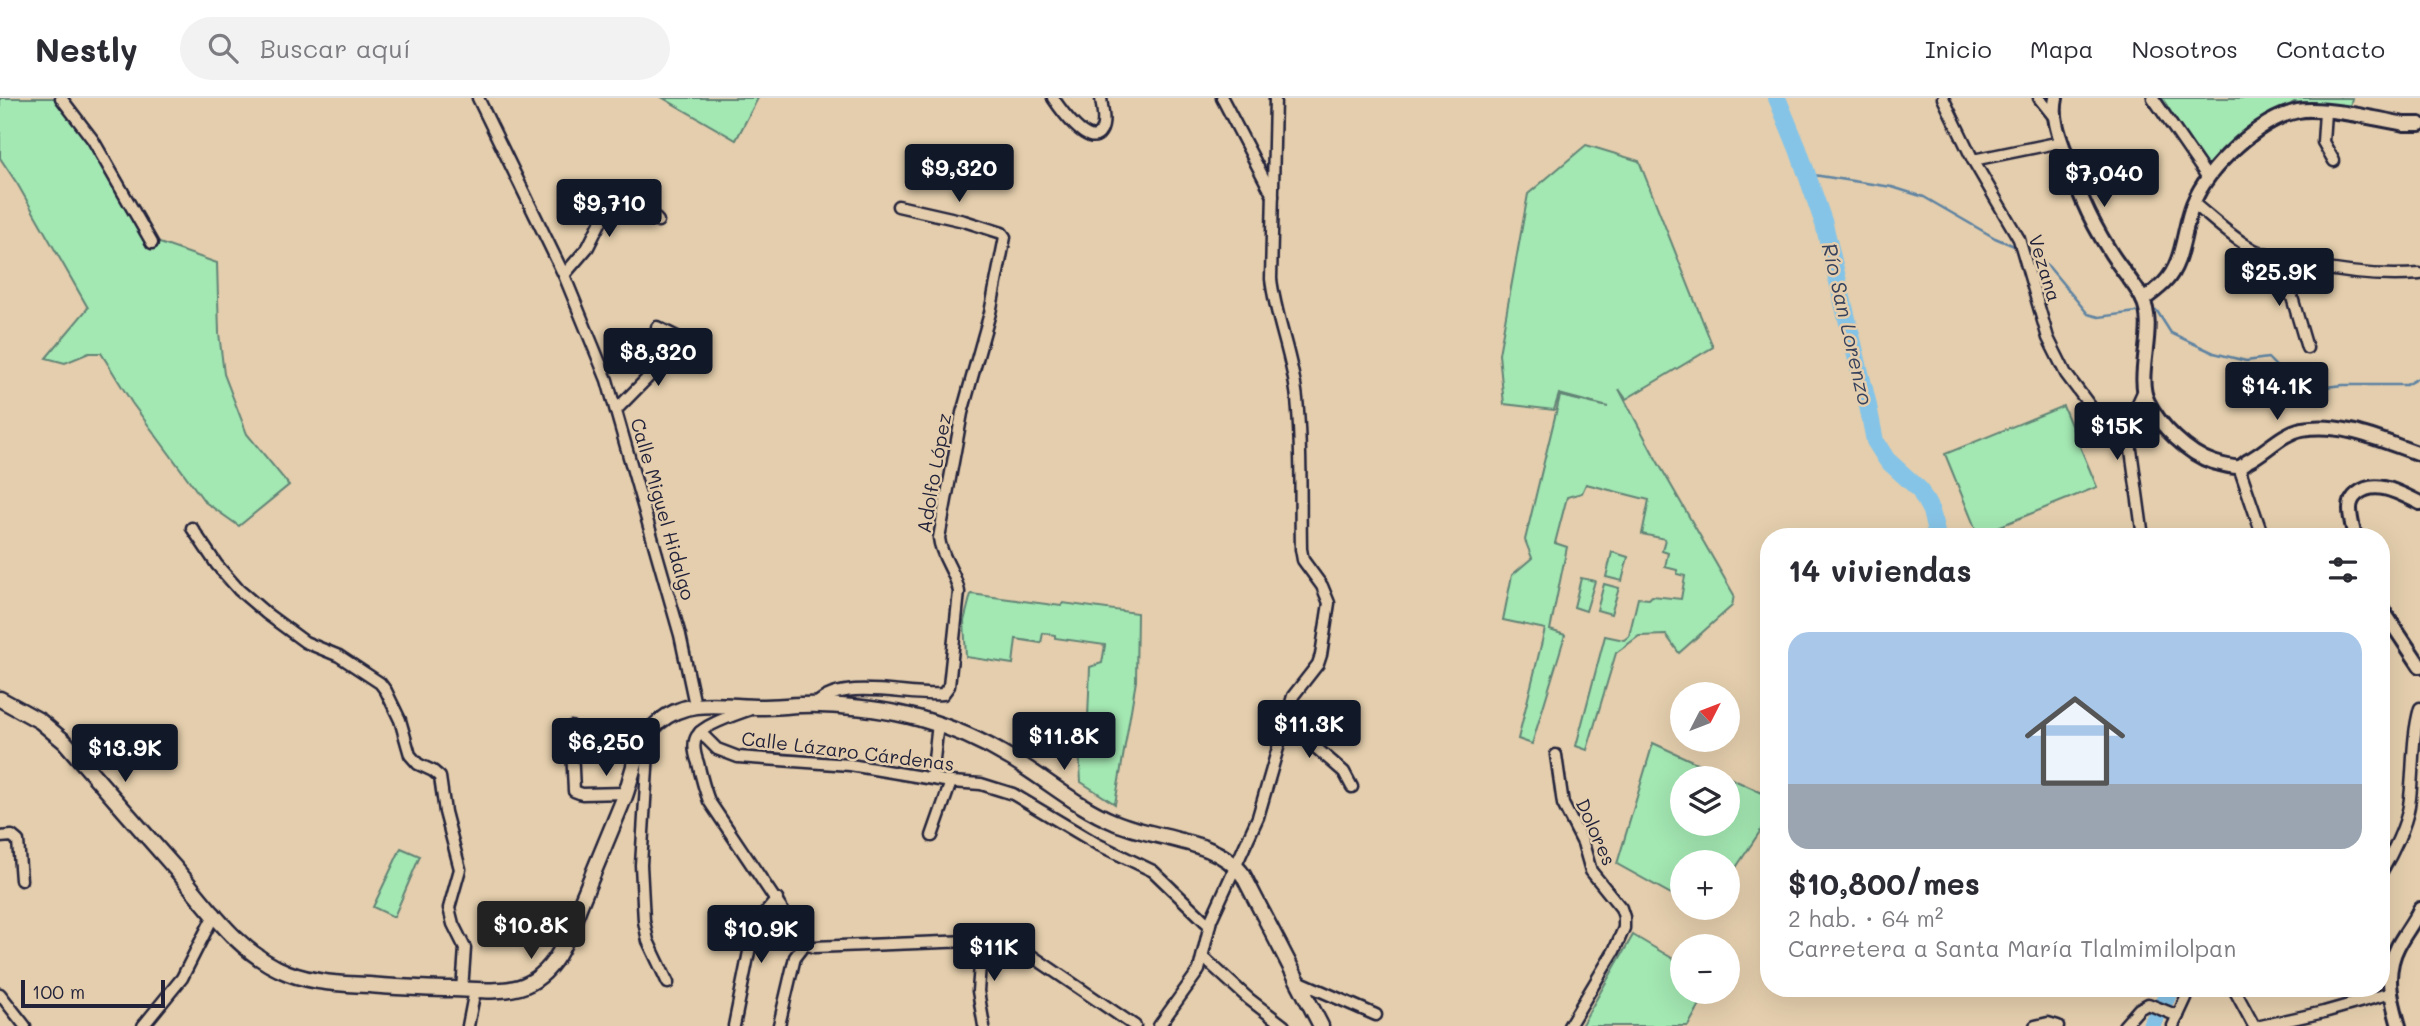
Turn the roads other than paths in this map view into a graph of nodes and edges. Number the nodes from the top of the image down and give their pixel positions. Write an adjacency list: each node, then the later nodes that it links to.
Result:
1 (61, 98): 22 (street)
2 (478, 98): 25 (street, Calle Miguel Hidalgo)
3 (1053, 98): 4 (street)
4 (1101, 98)
5 (1222, 98): 18 (street)
6 (1275, 98): 18 (street)
7 (1943, 98): 15 (street, Vezana)
8 (2039, 98): 12 (street)
9 (2056, 98): 12 (street)
10 (2153, 98): 17 (street)
11 (2325, 112): 13 (street); 16 (street); 17 (street)
12 (2054, 118): 14 (street)
13 (2420, 124)
14 (2061, 142): 15 (street); 26 (street)
15 (1973, 160): 31 (street, Vezana)
16 (2334, 161)
17 (2208, 178): 19 (street)
18 (1274, 196): 46 (street)
19 (2193, 203): 23 (street); 26 (street)
20 (898, 206): 43 (street, Adolfo López)
21 (658, 221): 25 (street)
22 (152, 243)
23 (2285, 261): 24 (street); 28 (street)
24 (2420, 274)
25 (564, 275): 30 (street, Calle Miguel Hidalgo)
26 (2144, 303): 29 (street)
27 (657, 327): 30 (street)
28 (2307, 348)
29 (2143, 392): 31 (street); 33 (street)
30 (616, 410): 42 (street, Calle Miguel Hidalgo)
31 (2129, 435): 36 (street)
32 (2420, 454): 33 (street)
33 (2239, 467): 37 (street)
34 (2420, 503): 38 (street)
35 (192, 527): 72 (street)
36 (2142, 528)
37 (2260, 528)
38 (2354, 528)
39 (2390, 621): 40 (street)
40 (2420, 666)
41 (0, 699): 62 (main road)
42 (695, 705): 44 (main road); 49 (main road)
43 (816, 705): 44 (main road); 47 (main road)
44 (755, 707): 50 (street)
45 (2420, 708): 58 (street)
46 (1285, 721): 54 (street); 59 (street)
47 (937, 723): 52 (street); 59 (main road)
48 (571, 727): 55 (street)
49 (649, 732): 55 (main road); 71 (street)
50 (700, 732): 52 (street, Calle Lázaro Cárdenas); 61 (street)
51 (1556, 755): 90 (street, Dolores)
52 (932, 778): 53 (street, Calle Lázaro Cárdenas)
53 (951, 782): 56 (street); 64 (street, Calle Lázaro Cárdenas)
54 (1352, 787)
55 (626, 793): 72 (main road)
56 (932, 836)
57 (0, 837): 60 (street)
58 (2390, 857)
59 (1236, 866): 64 (street); 69 (main road)
60 (21, 880)
61 (777, 899): 66 (street); 84 (street)
62 (215, 913): 72 (main road); 82 (street)
63 (2418, 915): 68 (street)
64 (1209, 925): 67 (street)
65 (982, 939): 66 (street); 85 (street); 86 (street)
66 (805, 944): 80 (street)
67 (1203, 957): 87 (street); 88 (street)
68 (2390, 967)
69 (1297, 981): 78 (street); 89 (main road)
70 (2390, 982): 73 (street)
71 (668, 983)
72 (468, 990): 83 (street)
73 (2391, 993): 97 (street)
74 (0, 994): 81 (street)
75 (2185, 997): 79 (street)
76 (2238, 997): 95 (street)
77 (2377, 997): 96 (street)
78 (1376, 1015)
79 (2178, 1016): 93 (street); 94 (street)
80 (779, 1025)
81 (25, 1026)
82 (143, 1026)
83 (468, 1026)
84 (734, 1026)
85 (984, 1026)
86 (1135, 1026)
87 (1159, 1026)
88 (1284, 1026)
89 (1321, 1026)
90 (1569, 1026)
91 (2035, 1026): 92 (street)
92 (2058, 1026)
93 (2124, 1026)
94 (2173, 1026)
95 (2254, 1026)
96 (2261, 1026)
97 (2399, 1026)

